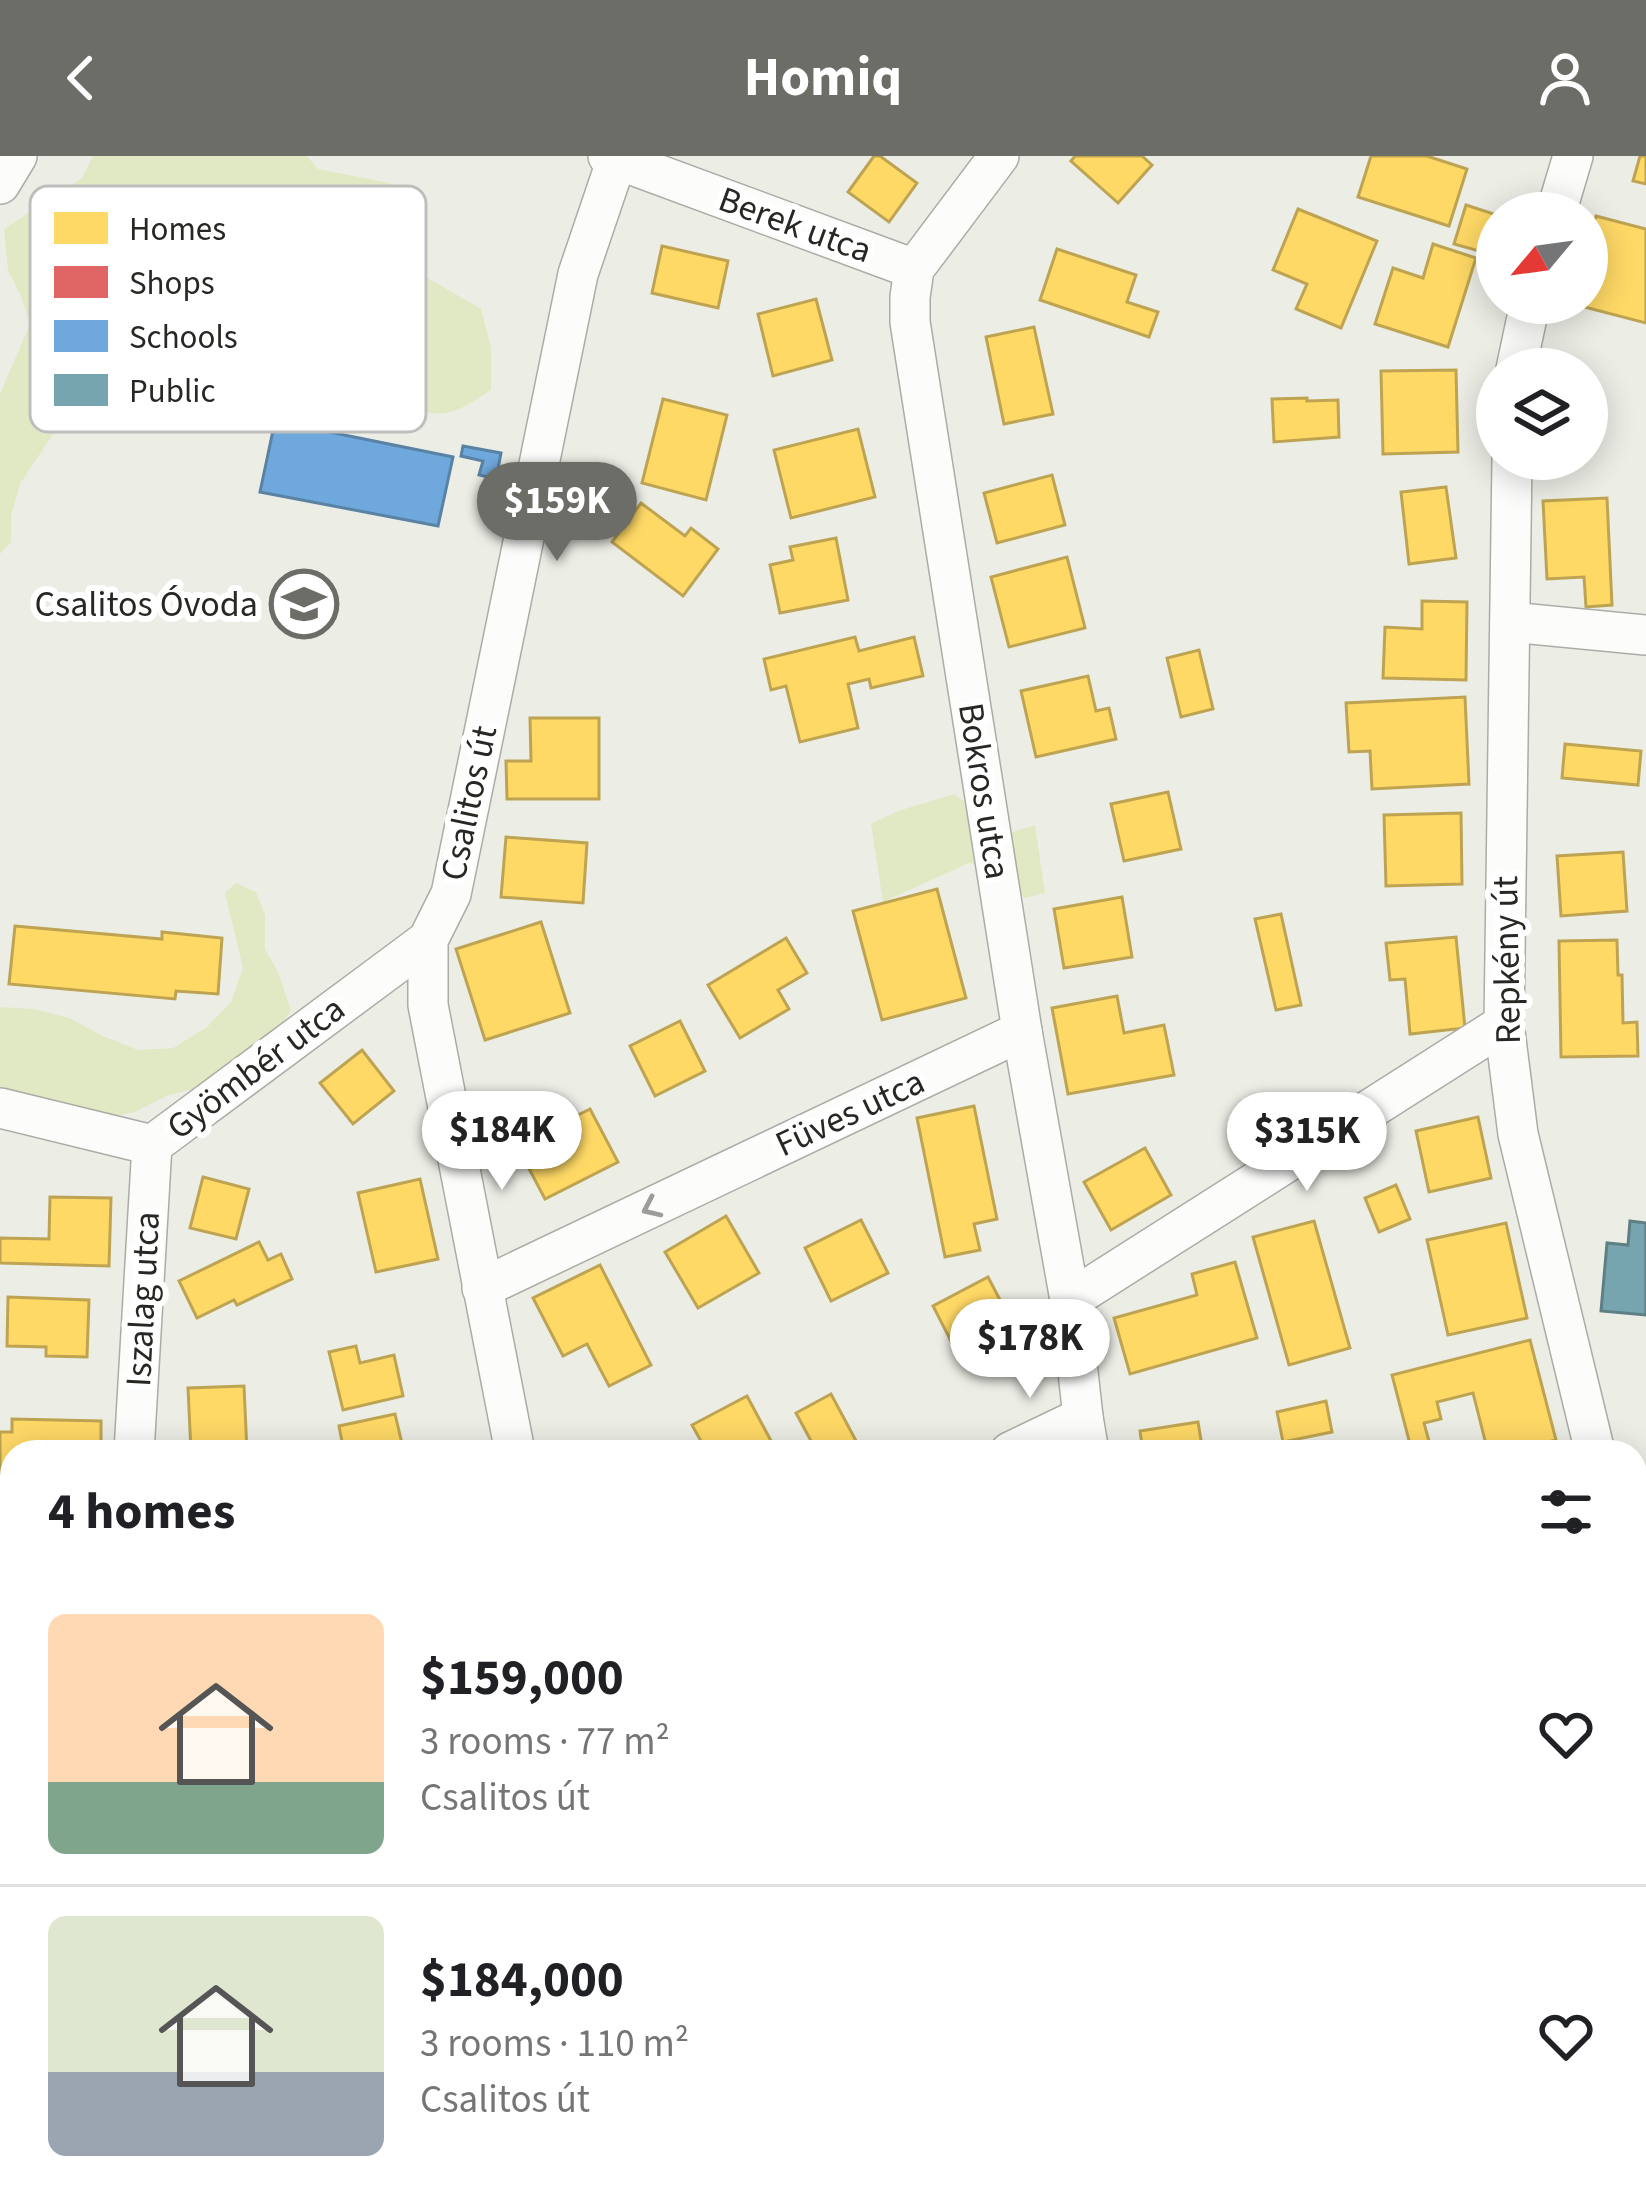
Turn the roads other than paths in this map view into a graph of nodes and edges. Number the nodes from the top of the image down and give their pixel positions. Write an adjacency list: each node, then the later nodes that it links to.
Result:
1 (17, 156): 5 (street)
2 (999, 156): 7 (street)
3 (1573, 156): 6 (street)
4 (614, 157): 7 (street, Berek utca); 11 (street, Csalitos út)
5 (0, 184)
6 (1562, 192)
7 (914, 269): 13 (street, Bokros utca)
8 (1512, 480): 9 (street, Repkény út)
9 (1510, 622): 10 (street); 12 (street, Repkény út)
10 (1646, 635)
11 (428, 940): 15 (street, Gyömbér utca); 16 (street, Csalitos út)
12 (1504, 1024): 17 (street); 21 (street, Repkény út)
13 (1022, 1031): 16 (street, Füves utca, one-way to 16); 17 (street, Bokros utca)
14 (0, 1108): 15 (street, Gyömbér utca)
15 (152, 1145): 19 (street, Iszalag utca)
16 (482, 1288): 20 (street, Csalitos út)
17 (1070, 1300): 18 (street, Bokros utca)
18 (1086, 1434)
19 (135, 1440)
20 (512, 1440)
21 (1592, 1440)

